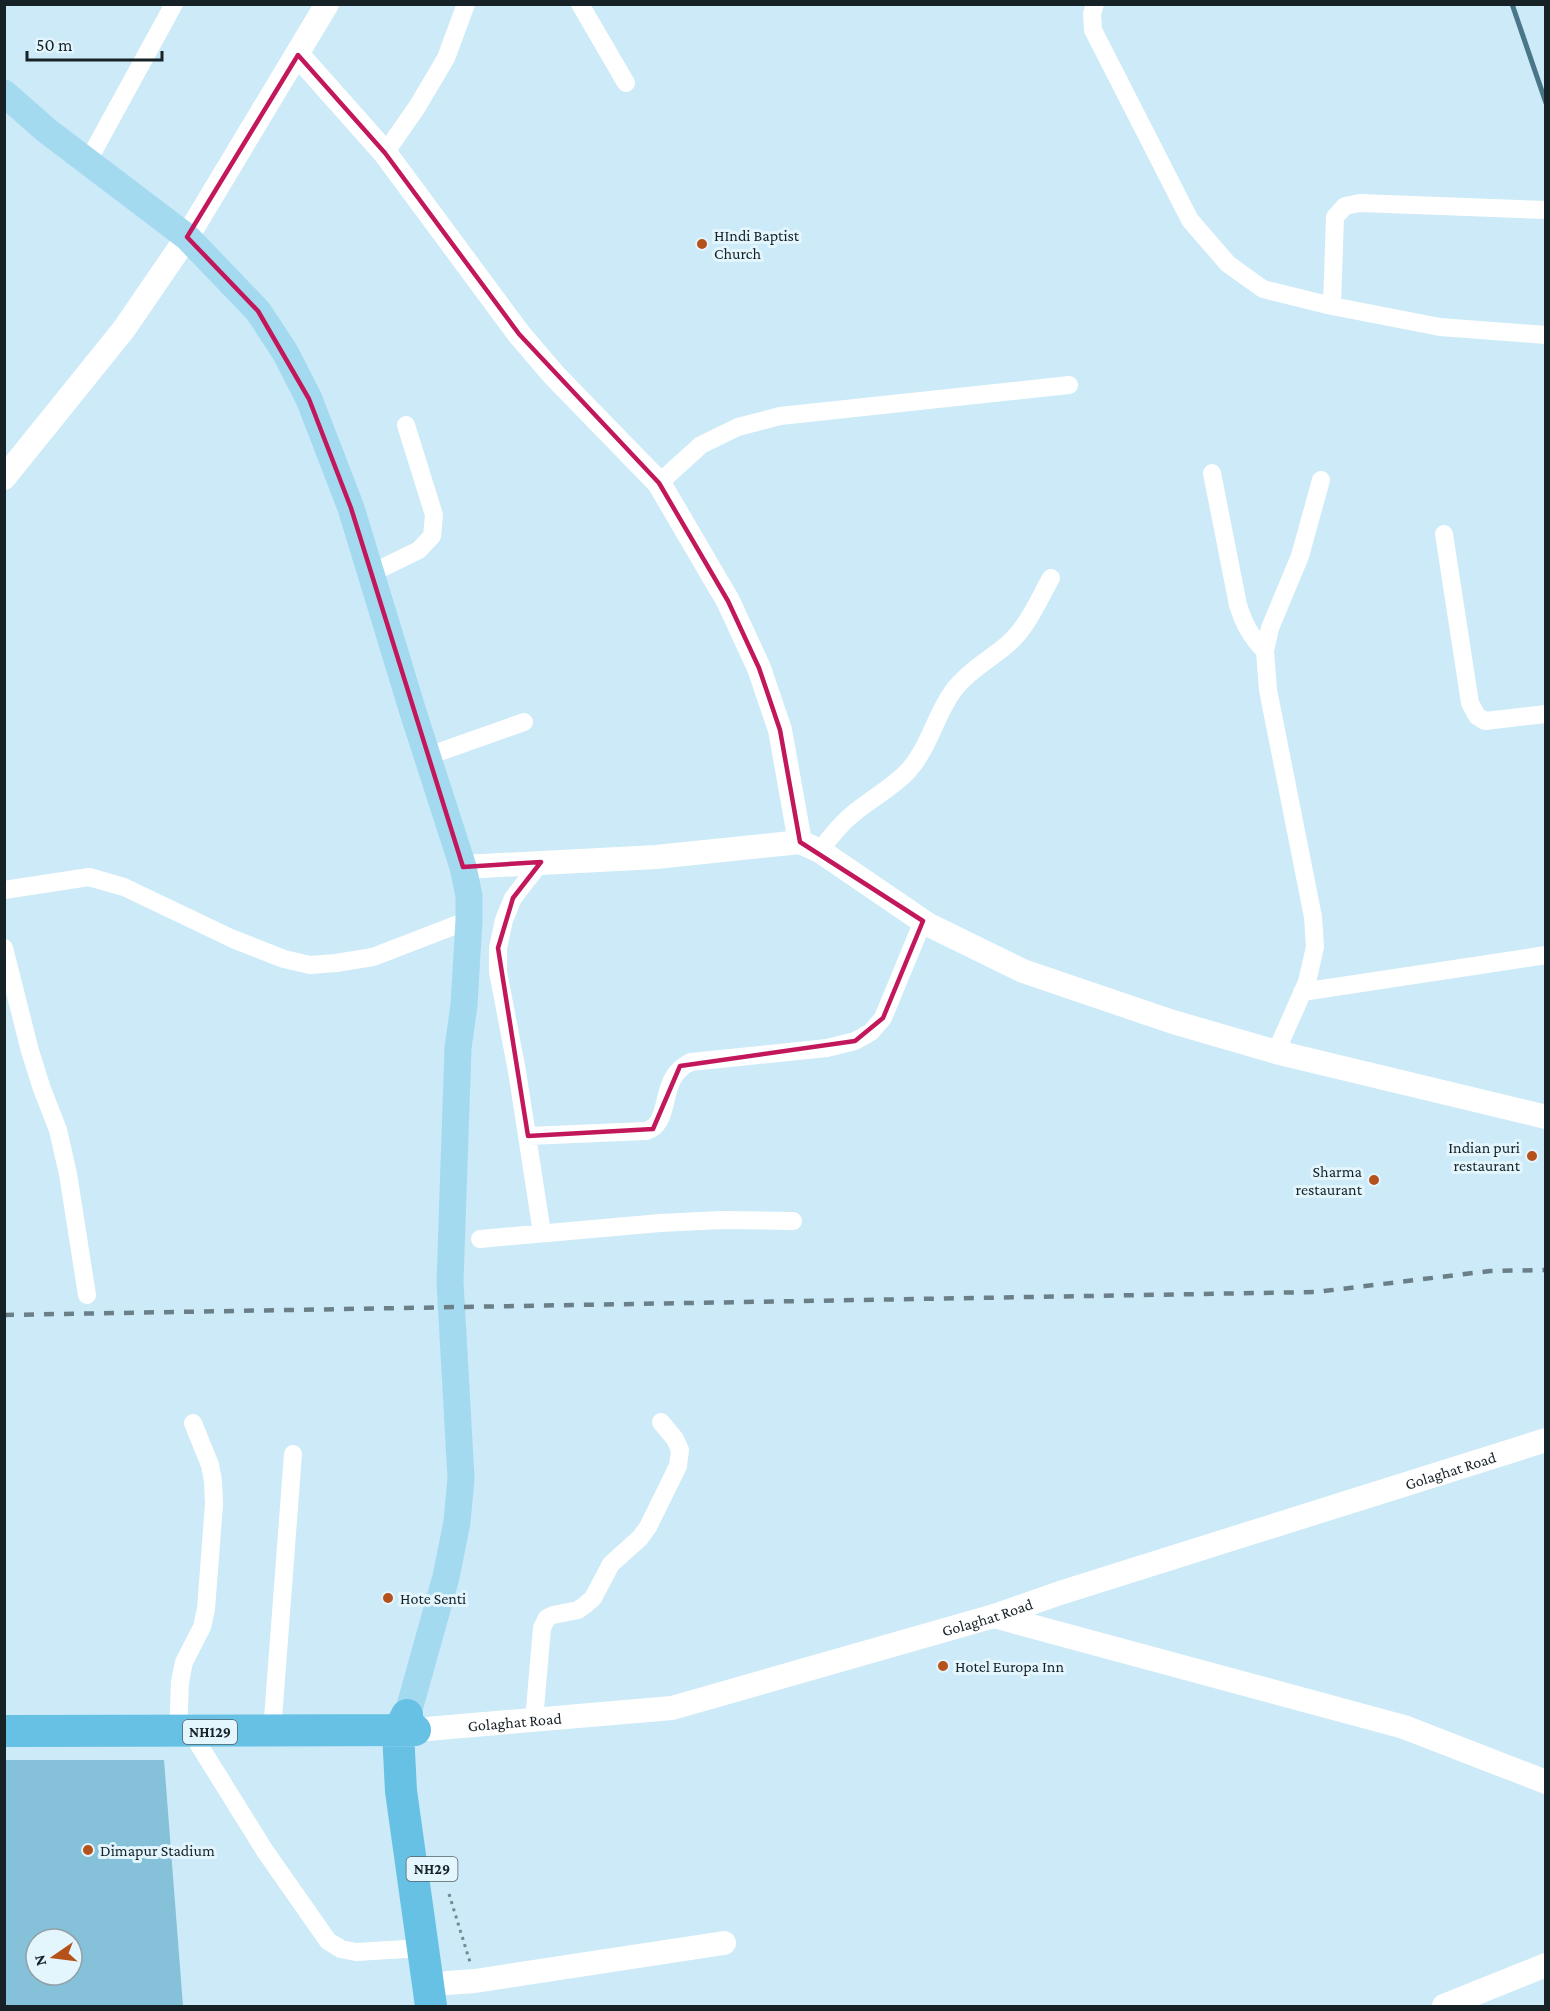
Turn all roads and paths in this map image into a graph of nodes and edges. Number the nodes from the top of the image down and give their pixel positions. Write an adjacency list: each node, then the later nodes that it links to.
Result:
1 (174, 4): 10 (street)
2 (327, 4): 6 (street)
3 (466, 4): 9 (street)
4 (579, 4): 7 (street)
5 (1095, 4): 13 (street)
6 (298, 55): 9 (street); 12 (street)
7 (626, 83)
8 (4, 93): 10 (main road)
9 (385, 153): 20 (street)
10 (88, 161): 12 (main road)
11 (1545, 210): 13 (street)
12 (187, 237): 18 (street); 22 (main road)
13 (1332, 306): 14 (street)
14 (1545, 335)
15 (1069, 385): 20 (street)
16 (406, 425): 22 (street)
17 (1212, 473): 24 (street)
18 (4, 478)
19 (1321, 480): 24 (street)
20 (659, 483): 28 (street)
21 (1444, 534): 25 (street)
22 (372, 573): 27 (main road)
23 (1052, 578): 28 (street)
24 (1265, 651): 36 (street)
25 (1545, 714)
26 (524, 722): 27 (street)
27 (428, 756): 30 (main road)
28 (810, 846): 29 (street); 33 (street)
29 (541, 862): 30 (street); 39 (street)
30 (463, 867): 32 (main road)
31 (4, 890): 32 (street)
32 (469, 920): 50 (main road)
33 (923, 921): 37 (street); 39 (street)
34 (4, 948): 43 (street)
35 (1545, 955): 36 (street)
36 (1302, 993): 37 (street)
37 (1276, 1052): 38 (street)
38 (1545, 1117)
39 (528, 1136): 41 (street)
40 (793, 1221): 41 (street)
41 (542, 1233): 42 (street)
42 (480, 1239)
43 (87, 1295)
44 (661, 1422): 49 (street)
45 (193, 1423): 52 (street)
46 (1545, 1440): 48 (street, Golaghat Road)
47 (293, 1454): 53 (street)
48 (994, 1616): 49 (street, Golaghat Road); 54 (street)
49 (534, 1720): 50 (street, Golaghat Road)
50 (407, 1725): 53 (highway, NH129); 57 (highway, NH29); 59 (highway, NH29)
51 (4, 1731): 52 (highway, NH129)
52 (185, 1732): 53 (highway, NH129); 57 (street)
53 (272, 1732)
54 (1545, 1782)
55 (449, 1894): 59 (path)
56 (724, 1943): 59 (street)
57 (423, 1948): 59 (highway, NH29)
58 (1545, 1965): 60 (street)
59 (451, 1994)
60 (1444, 2007)

